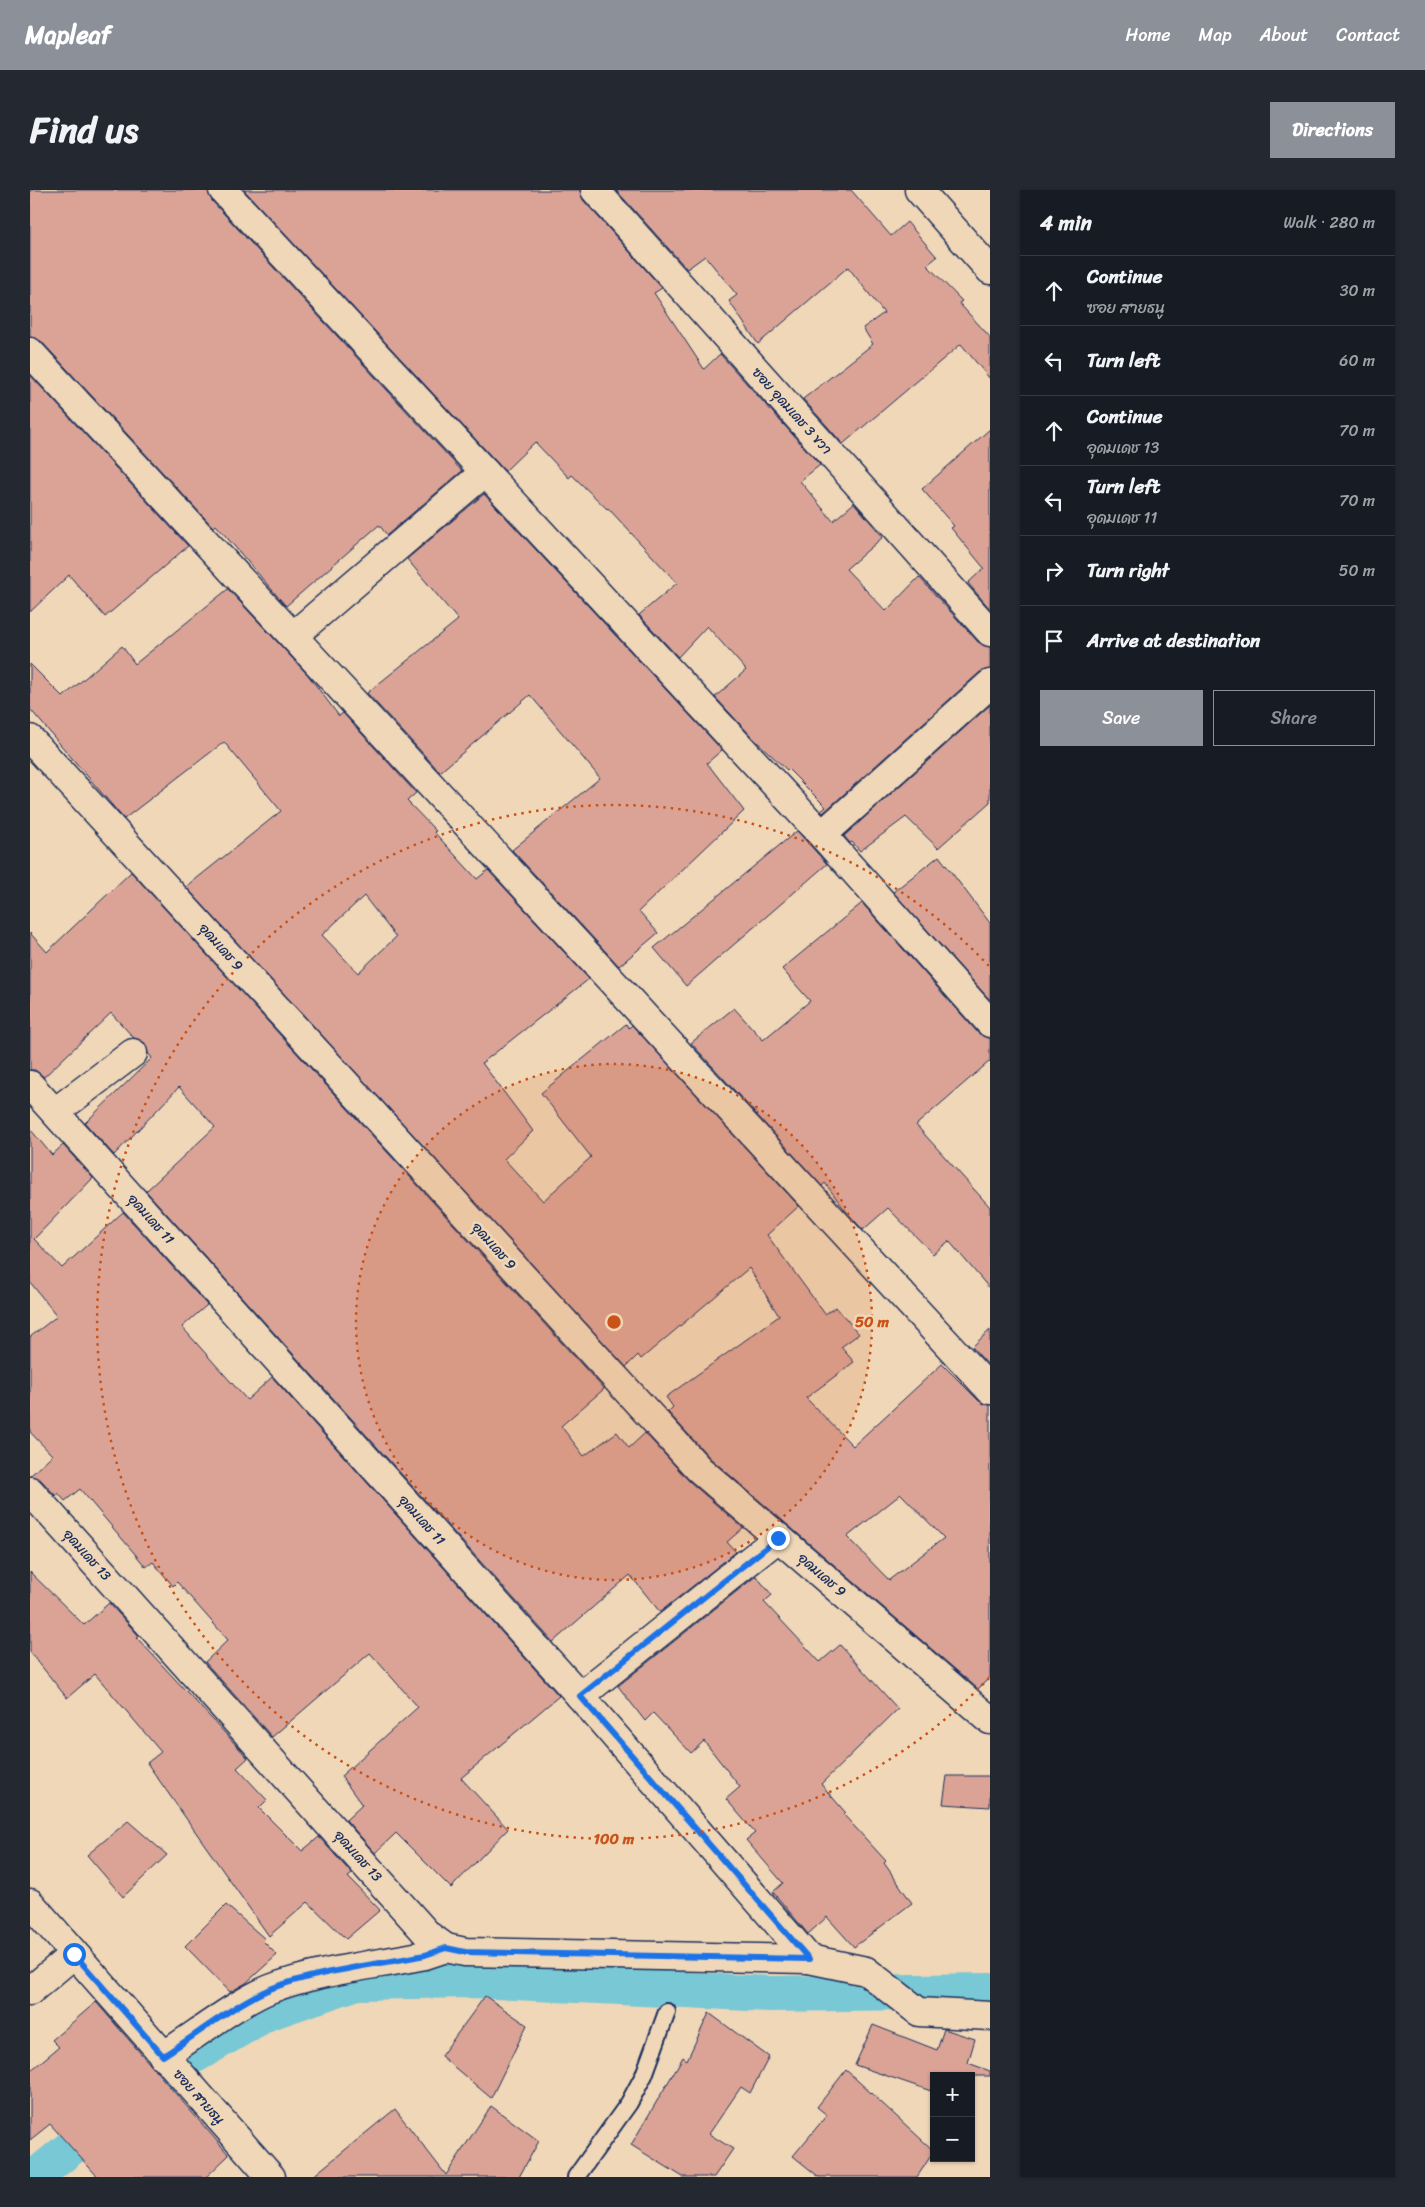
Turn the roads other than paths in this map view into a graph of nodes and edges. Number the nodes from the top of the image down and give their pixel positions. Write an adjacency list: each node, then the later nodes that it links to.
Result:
1 (223, 190): 6 (street)
2 (595, 190): 7 (street, ซอย อุดมเดช 3 ขวา)
3 (919, 190): 4 (street)
4 (990, 270)
5 (30, 352): 8 (street)
6 (485, 472): 8 (street); 11 (street)
7 (990, 632)
8 (293, 636): 16 (street)
9 (990, 684): 11 (street)
10 (30, 739): 18 (street, อุดมเดช 9)
11 (822, 835): 12 (street)
12 (990, 1023)
13 (134, 1053): 15 (street)
14 (30, 1085): 15 (street, อุดมเดช 11)
15 (55, 1112): 19 (street, อุดมเดช 11)
16 (990, 1390)
17 (30, 1491): 22 (street, อุดมเดช 13)
18 (778, 1538): 19 (street); 20 (street, อุดมเดช 9)
19 (580, 1696): 24 (street, อุดมเดช 11)
20 (990, 1720)
21 (30, 1903): 23 (street, ซอย สายธนู)
22 (446, 1948): 24 (street, อุดมเดช 13); 28 (street)
23 (74, 1954): 25 (street); 28 (street, ซอย สายธนู)
24 (809, 1959): 27 (street, อุดมเดช 13)
25 (30, 1991)
26 (667, 2012): 30 (lane)
27 (990, 2016)
28 (163, 2056): 29 (street, ซอย สายธนู)
29 (271, 2177)
30 (576, 2177)

